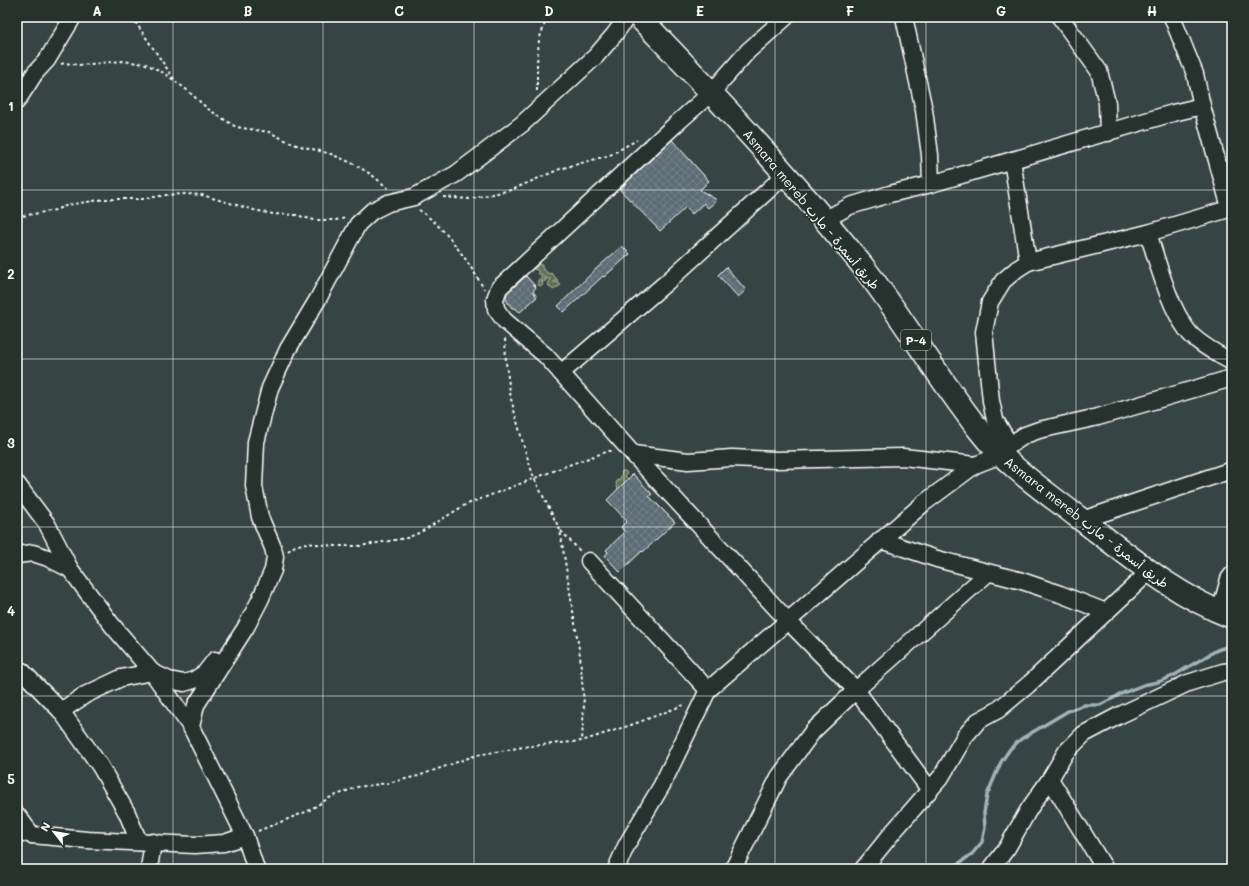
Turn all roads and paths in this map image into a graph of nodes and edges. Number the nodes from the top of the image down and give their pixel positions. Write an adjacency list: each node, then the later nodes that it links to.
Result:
1 (72, 17): 10 (street)
2 (132, 17): 11 (path)
3 (547, 17): 13 (path)
4 (627, 17): 22 (street)
5 (639, 17): 12 (highway, Asmara mereb طريق أسمرة - مارب / P-4)
6 (786, 17): 12 (street)
7 (904, 17): 20 (street)
8 (1060, 17): 16 (street)
9 (1172, 17): 15 (street)
10 (40, 68): 11 (path); 14 (street)
11 (176, 82): 22 (path)
12 (711, 93): 19 (highway, Asmara mereb طريق أسمرة - مارب / P-4); 29 (street)
13 (537, 94)
14 (17, 101)
15 (1202, 106): 16 (street); 23 (street)
16 (1108, 133): 18 (street)
17 (641, 137): 21 (path)
18 (1012, 160): 20 (street); 28 (street)
19 (786, 174): 26 (highway, Asmara mereb طريق أسمرة - مارب / P-4); 31 (street)
20 (931, 184): 26 (street)
21 (441, 197)
22 (403, 200): 24 (street); 29 (path)
23 (1231, 208): 27 (street)
24 (372, 210): 25 (path); 45 (street)
25 (17, 217)
26 (824, 220): 33 (highway, Asmara mereb طريق أسمرة - مارب / P-4)
27 (1148, 233): 28 (street); 30 (street)
28 (1028, 262): 33 (street)
29 (500, 314): 31 (street); 37 (path)
30 (1232, 362)
31 (561, 373): 34 (street)
32 (1232, 378): 33 (street)
33 (1006, 450): 35 (street); 39 (highway, Asmara mereb طريق أسمرة - مارب / P-4)
34 (633, 454): 35 (street); 37 (path); 51 (street)
35 (975, 465): 41 (street)
36 (1232, 470): 39 (street)
37 (534, 478): 40 (path); 45 (path)
38 (17, 484): 44 (street)
39 (1082, 520): 46 (highway, Asmara mereb طريق أسمرة - مارب / P-4)
40 (560, 530): 43 (path); 59 (path)
41 (880, 540): 47 (street); 51 (street)
42 (17, 555): 44 (street)
43 (589, 561): 56 (street)
44 (70, 569): 54 (street)
45 (273, 570): 54 (street); 58 (street)
46 (1150, 571): 49 (street); 50 (highway, Asmara mereb طريق أسمرة - مارب / P-4)
47 (988, 574): 49 (street); 55 (street)
48 (1232, 575): 50 (street)
49 (1106, 612): 61 (street)
50 (1226, 615)
51 (788, 621): 55 (street); 56 (street)
52 (19, 670): 57 (street)
53 (1232, 671): 60 (street)
54 (152, 672): 57 (street); 58 (street)
55 (856, 690): 61 (street); 69 (street)
56 (706, 694): 59 (path); 68 (street)
57 (61, 711): 65 (street)
58 (191, 727): 64 (street)
59 (582, 741): 64 (path)
60 (1050, 779): 71 (street); 72 (street)
61 (930, 790): 70 (street)
62 (17, 815): 63 (street)
63 (25, 833): 65 (street)
64 (245, 836): 65 (street); 67 (street)
65 (146, 842): 66 (street)
66 (149, 869)
67 (256, 869)
68 (616, 869)
69 (733, 869)
70 (863, 869)
71 (991, 869)
72 (1105, 869)

